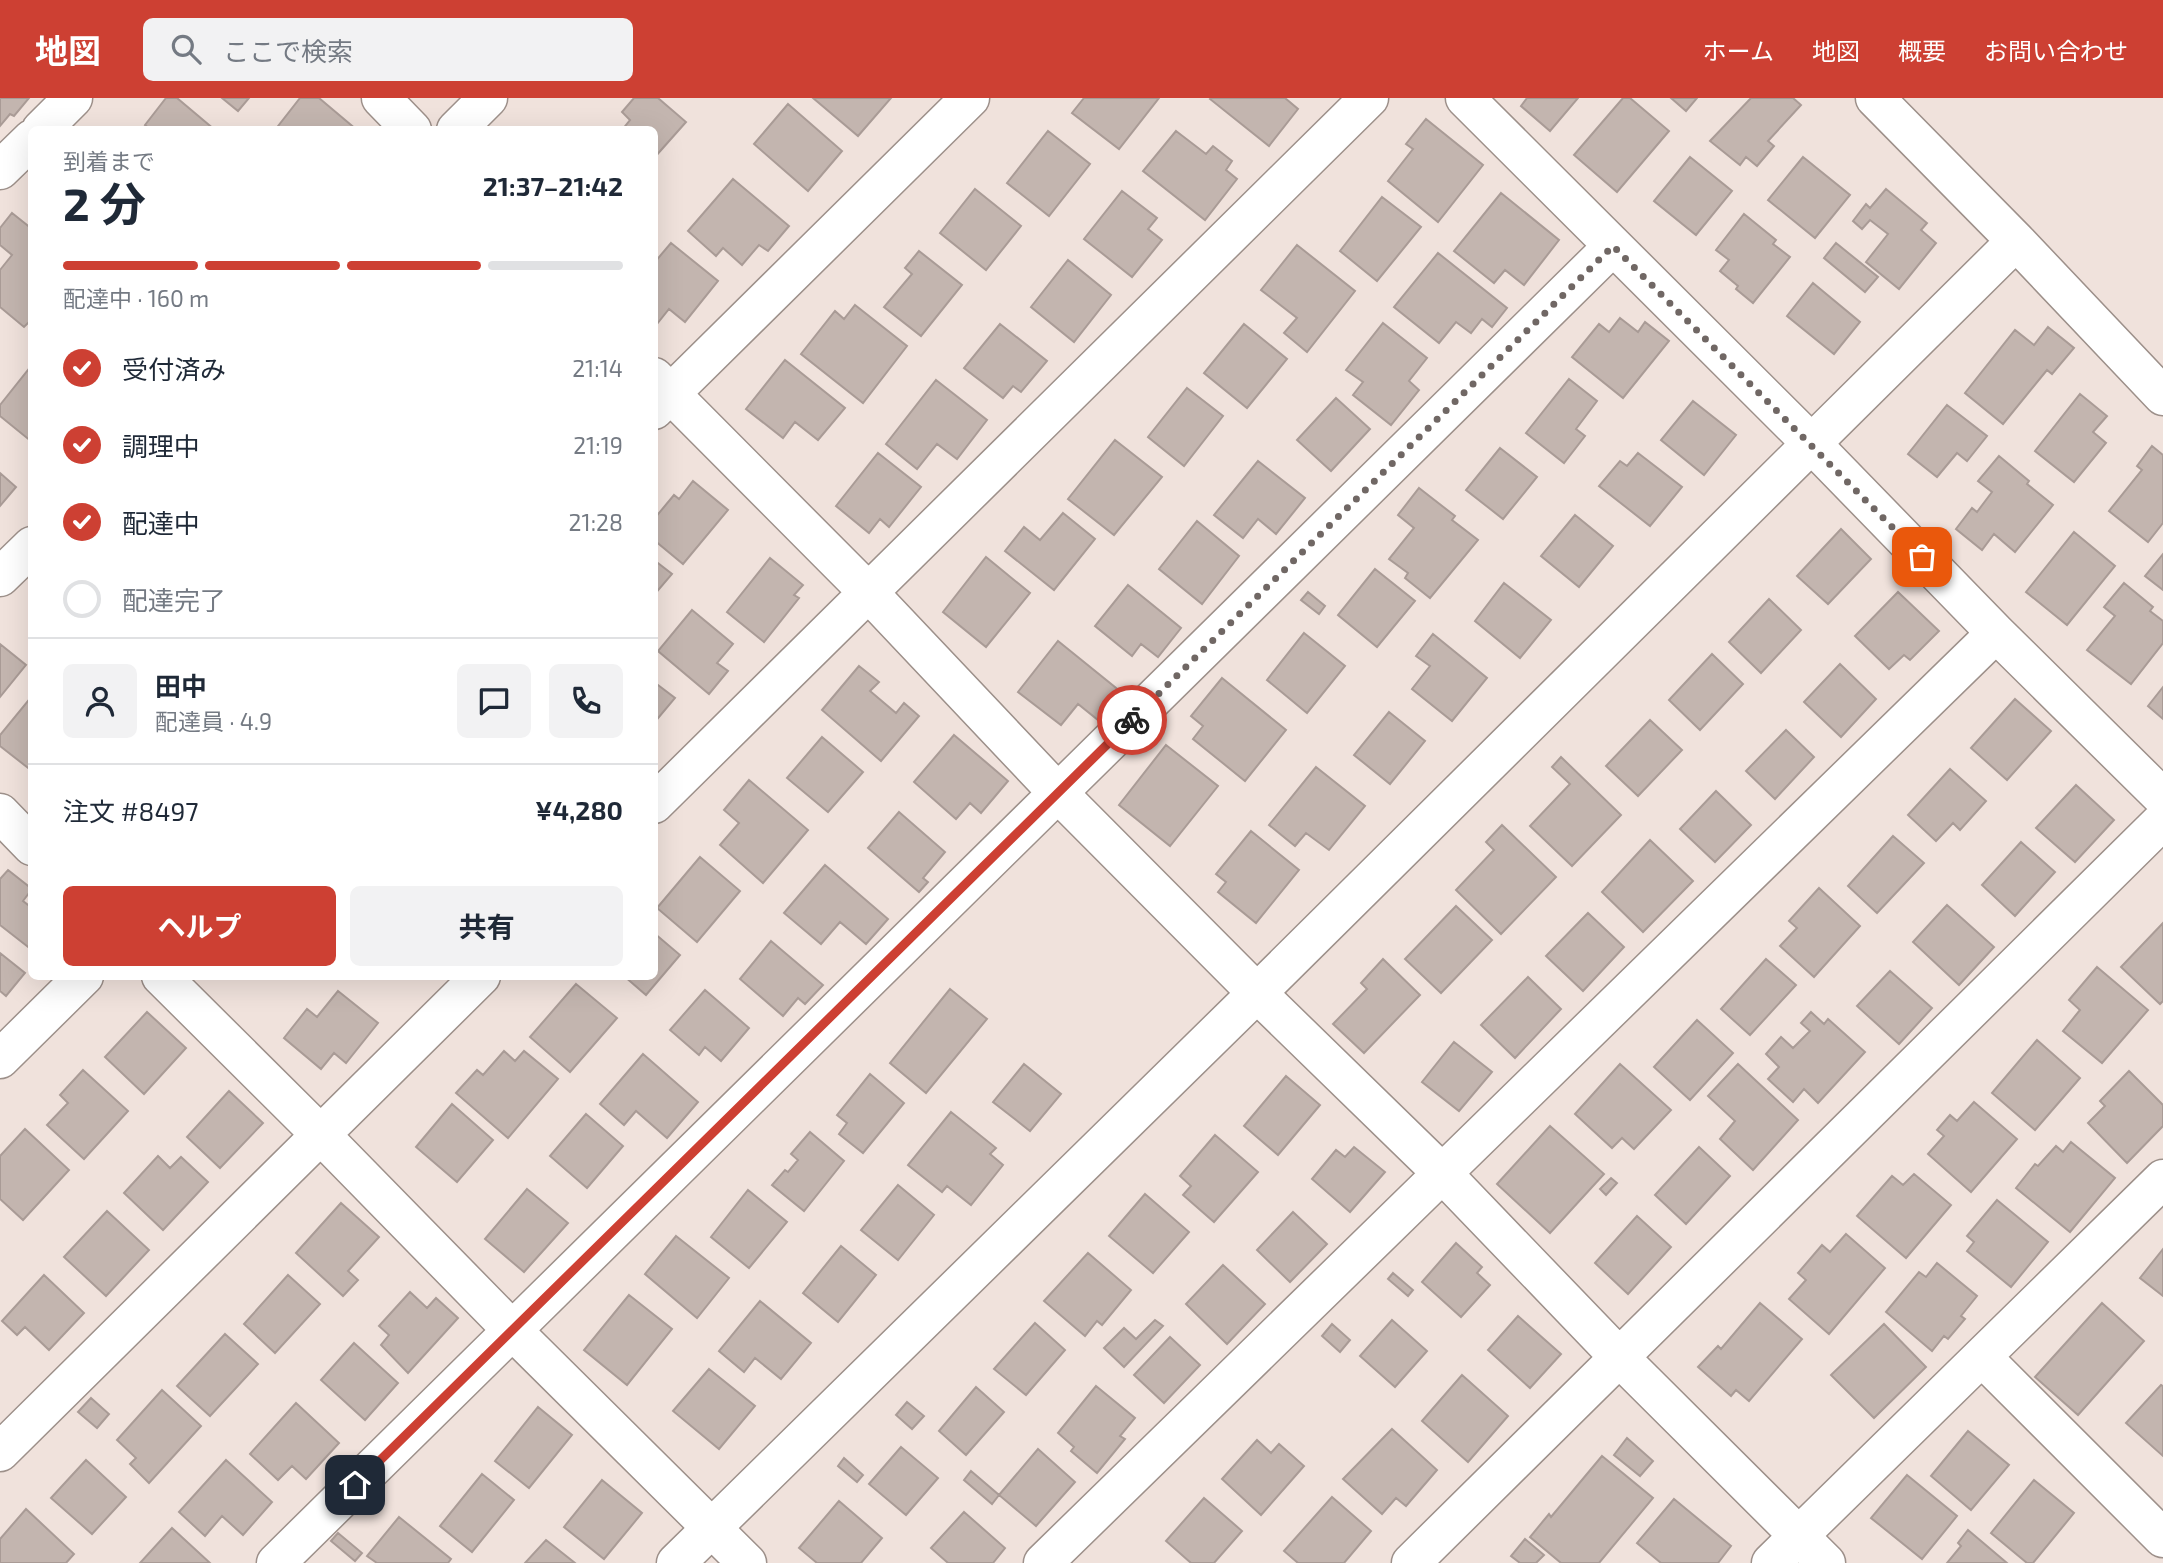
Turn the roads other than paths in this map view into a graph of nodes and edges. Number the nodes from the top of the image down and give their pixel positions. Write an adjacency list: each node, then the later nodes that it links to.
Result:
1 (73, 98): 8 (street)
2 (381, 98): 9 (street)
3 (488, 98): 10 (street)
4 (970, 98): 15 (street)
5 (1369, 98): 20 (street)
6 (1465, 98): 14 (street)
7 (1875, 98): 13 (street)
8 (45, 126)
9 (408, 126)
10 (460, 126)
11 (28, 143): 12 (street)
12 (0, 170)
13 (2016, 241): 16 (street); 17 (street)
14 (1613, 246): 17 (street); 22 (street)
15 (660, 394): 20 (street)
16 (2163, 396)
17 (1812, 444): 21 (street); 31 (street)
18 (28, 550): 19 (street)
19 (0, 577)
20 (868, 592): 22 (street); 24 (street)
21 (1996, 633): 23 (street); 34 (street)
22 (1058, 793): 31 (street); 36 (street)
23 (2163, 798)
24 (658, 800)
25 (0, 813): 27 (street)
26 (2163, 820): 38 (street)
27 (28, 842)
28 (80, 980): 32 (street)
29 (165, 980): 33 (street)
30 (477, 980): 33 (street)
31 (1257, 993): 34 (street); 41 (street)
32 (0, 1059)
33 (321, 1135): 36 (street); 39 (street)
34 (1443, 1174): 38 (street); 46 (street)
35 (2163, 1179): 37 (street)
36 (512, 1330): 41 (street); 43 (street)
37 (1982, 1357): 40 (street); 42 (street)
38 (1620, 1358): 42 (street); 47 (street)
39 (0, 1452)
40 (2158, 1523)
41 (712, 1527): 44 (street); 45 (street)
42 (1800, 1536): 48 (street); 49 (street)
43 (276, 1563)
44 (676, 1563)
45 (747, 1563)
46 (1043, 1563)
47 (1411, 1563)
48 (1771, 1563)
49 (1826, 1563)

